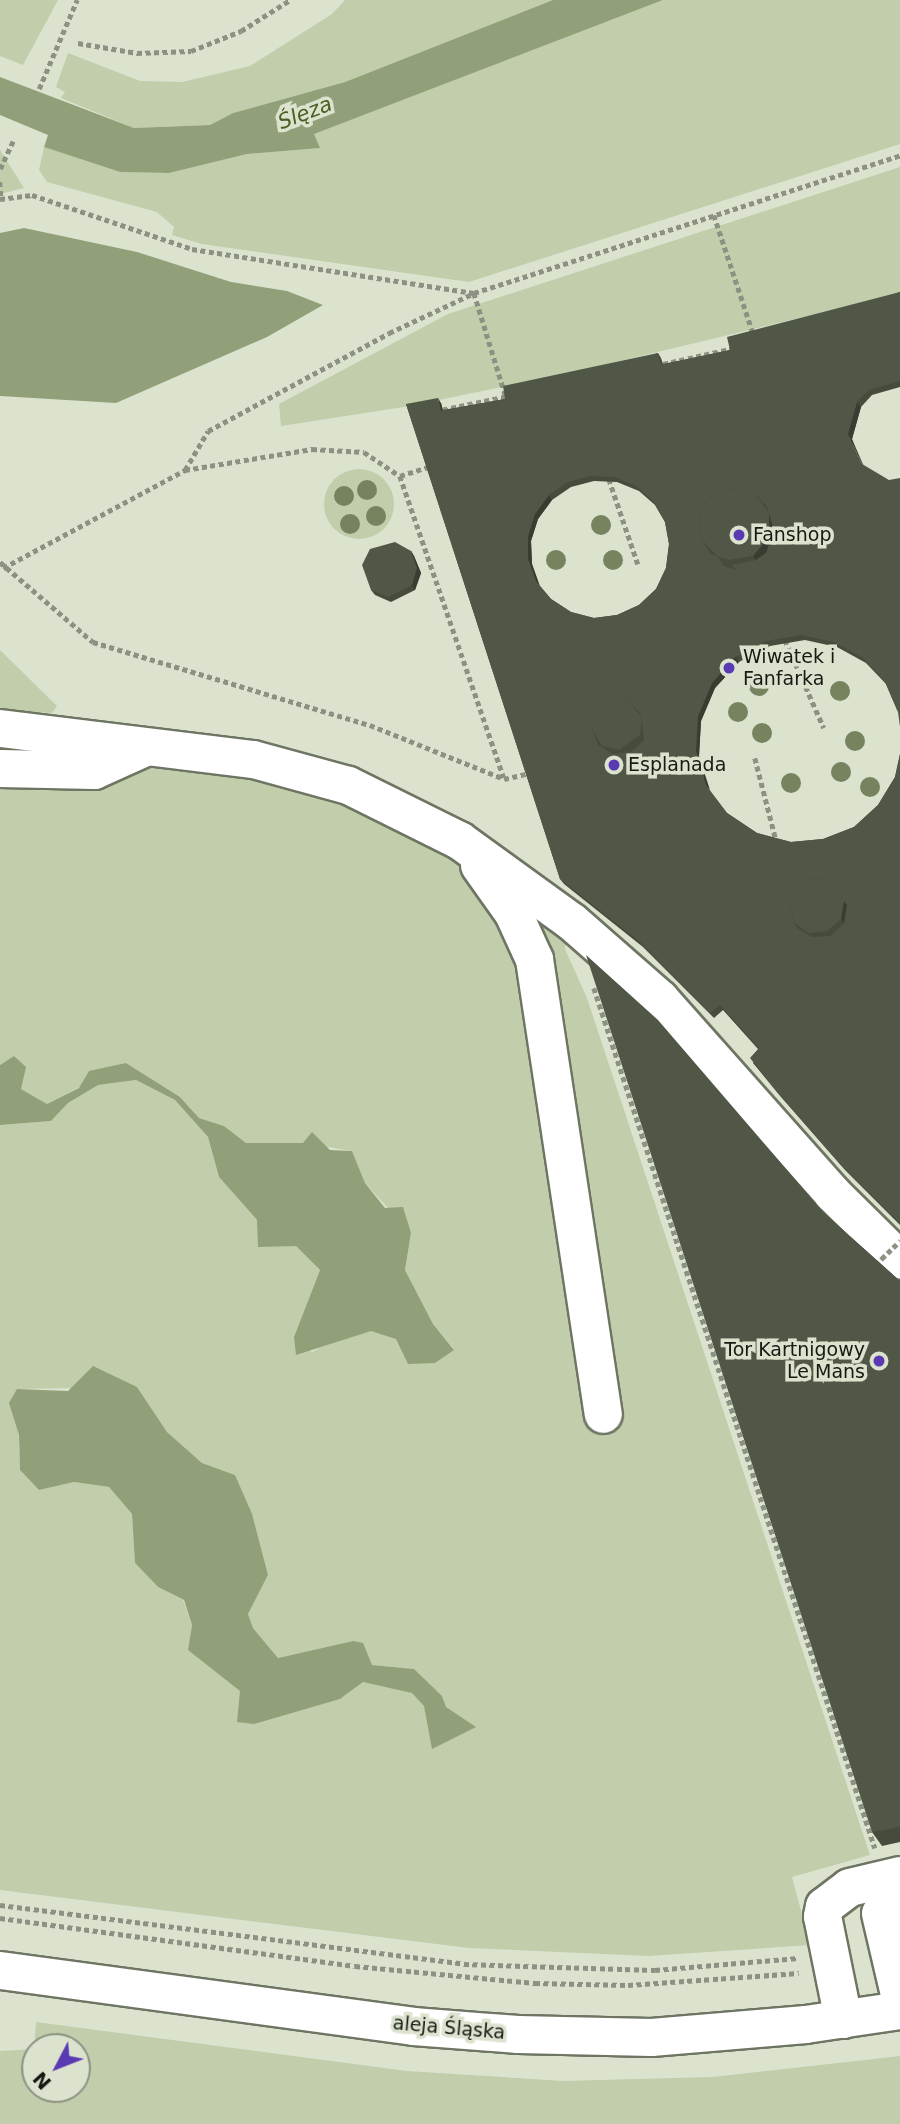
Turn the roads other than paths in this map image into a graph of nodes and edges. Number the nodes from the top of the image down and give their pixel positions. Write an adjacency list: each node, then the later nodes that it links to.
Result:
1 (0, 728): 2 (street)
2 (145, 747): 3 (street); 4 (street)
3 (0, 768)
4 (459, 840): 5 (street); 6 (street)
5 (888, 1263)
6 (603, 1414)
7 (895, 1878): 9 (street); 11 (street)
8 (0, 1969): 11 (street, aleja Śląska)
9 (900, 1998)
10 (900, 2010): 11 (street, aleja Śląska)
11 (843, 2020)

